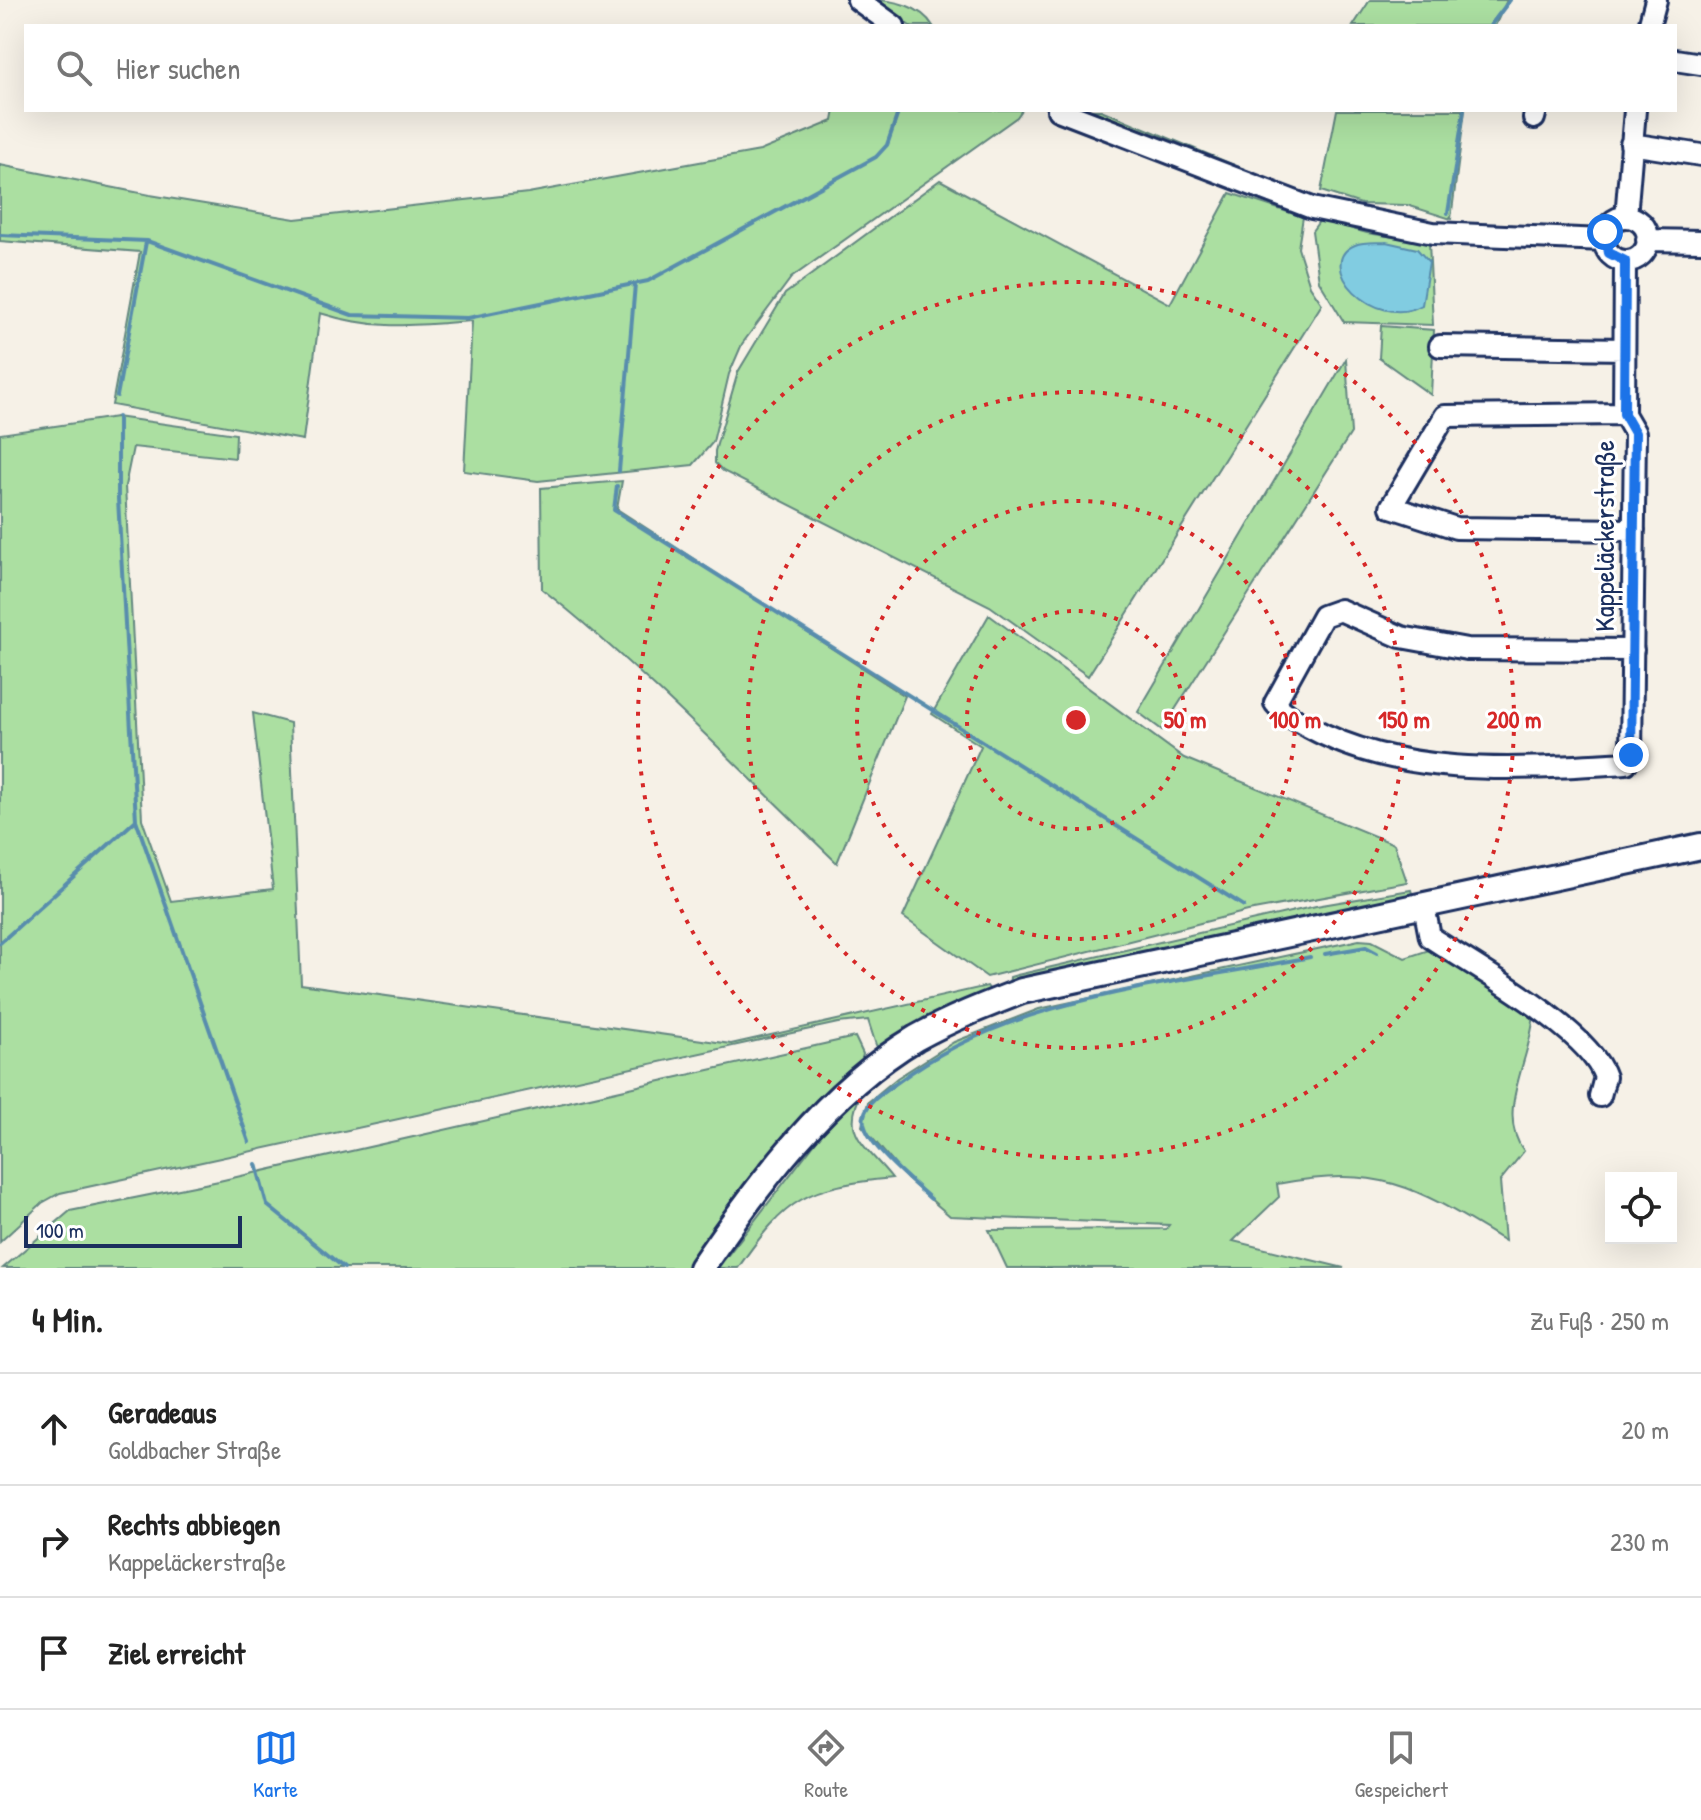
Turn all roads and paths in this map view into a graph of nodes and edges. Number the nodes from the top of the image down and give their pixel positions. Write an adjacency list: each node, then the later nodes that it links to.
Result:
1 (858, 0): 3 (street)
2 (1656, 0): 4 (street)
3 (891, 24)
4 (1650, 24)
5 (1677, 60): 6 (street)
6 (1701, 64)
7 (1063, 112): 12 (street)
8 (1635, 112): 9 (street)
9 (1631, 144): 10 (street); 11 (street)
10 (1701, 155)
11 (1626, 217): 12 (street); 13 (street)
12 (1604, 240): 15 (street)
13 (1647, 240): 14 (street); 15 (street)
14 (1701, 241)
15 (1625, 261): 17 (street, Kappeläckerstraße)
16 (1440, 346): 17 (street)
17 (1624, 349): 18 (street, Kappeläckerstraße)
18 (1624, 414): 19 (street, Kappeläckerstraße); 19 (street)
19 (1634, 530): 20 (street, Kappeläckerstraße)
20 (1633, 650): 20 (street, Kappeläckerstraße)
21 (1701, 846): 22 (main road)
22 (1424, 906): 23 (street); 24 (main road)
23 (1600, 1096)
24 (701, 1268)

